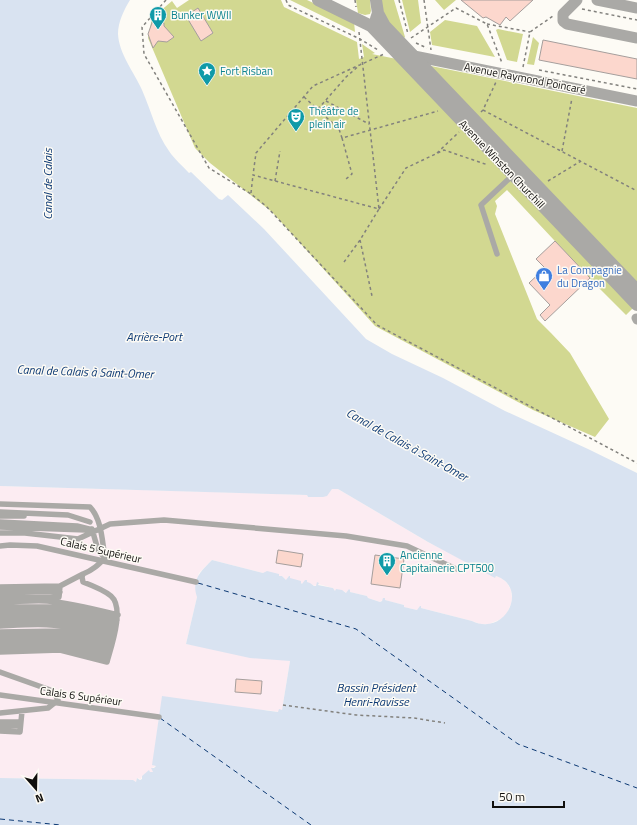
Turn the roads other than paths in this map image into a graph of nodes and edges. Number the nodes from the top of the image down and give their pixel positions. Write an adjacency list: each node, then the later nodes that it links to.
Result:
1 (318, 0): 7 (street, Avenue Winston Churchill)
2 (376, 0): 6 (street)
3 (597, 0): 5 (street)
4 (571, 6): 8 (street)
5 (637, 8)
6 (378, 12): 7 (street); 9 (street, Avenue Winston Churchill)
7 (366, 23): 11 (street, Avenue Winston Churchill)
8 (637, 38)
9 (414, 56): 10 (street, Avenue Raymond Poincaré); 13 (street, Avenue Winston Churchill)
10 (637, 100)
11 (512, 175): 12 (lane); 14 (street, Avenue Winston Churchill)
12 (497, 254)
13 (637, 290)
14 (637, 305)
15 (0, 504): 17 (lane)
16 (0, 512): 19 (lane)
17 (95, 513): 21 (lane); 24 (lane)
18 (0, 516): 19 (lane)
19 (68, 516): 25 (lane)
20 (0, 522): 23 (lane)
21 (110, 524): 24 (lane); 29 (lane)
22 (0, 527): 23 (lane)
23 (77, 528): 25 (lane)
24 (100, 528): 25 (lane); 28 (lane)
25 (93, 531): 26 (lane); 28 (lane)
26 (0, 533)
27 (0, 546): 31 (lane, Calais 5 Supérieur, bridge)
28 (105, 558): 30 (lane)
29 (456, 569)
30 (83, 574): 34 (lane); 44 (lane)
31 (196, 582)
32 (0, 587): 34 (lane)
33 (0, 592): 34 (lane)
34 (60, 592): 35 (lane)
35 (0, 597)
36 (0, 602): 44 (lane)
37 (0, 607): 44 (lane)
38 (0, 611): 44 (lane)
39 (0, 616): 44 (lane)
40 (0, 621): 44 (lane)
41 (0, 626): 44 (lane)
42 (0, 632): 44 (lane)
43 (0, 637): 44 (lane)
44 (112, 639): 45 (lane); 46 (lane); 47 (lane)
45 (0, 642)
46 (0, 647)
47 (0, 652)
48 (0, 672): 50 (lane)
49 (0, 695): 52 (lane, Calais 6 Supérieur, bridge)
50 (22, 711): 51 (lane); 55 (lane)
51 (0, 713)
52 (159, 717)
53 (0, 722): 55 (lane)
54 (0, 726): 55 (lane)
55 (20, 727): 56 (lane)
56 (0, 731)

